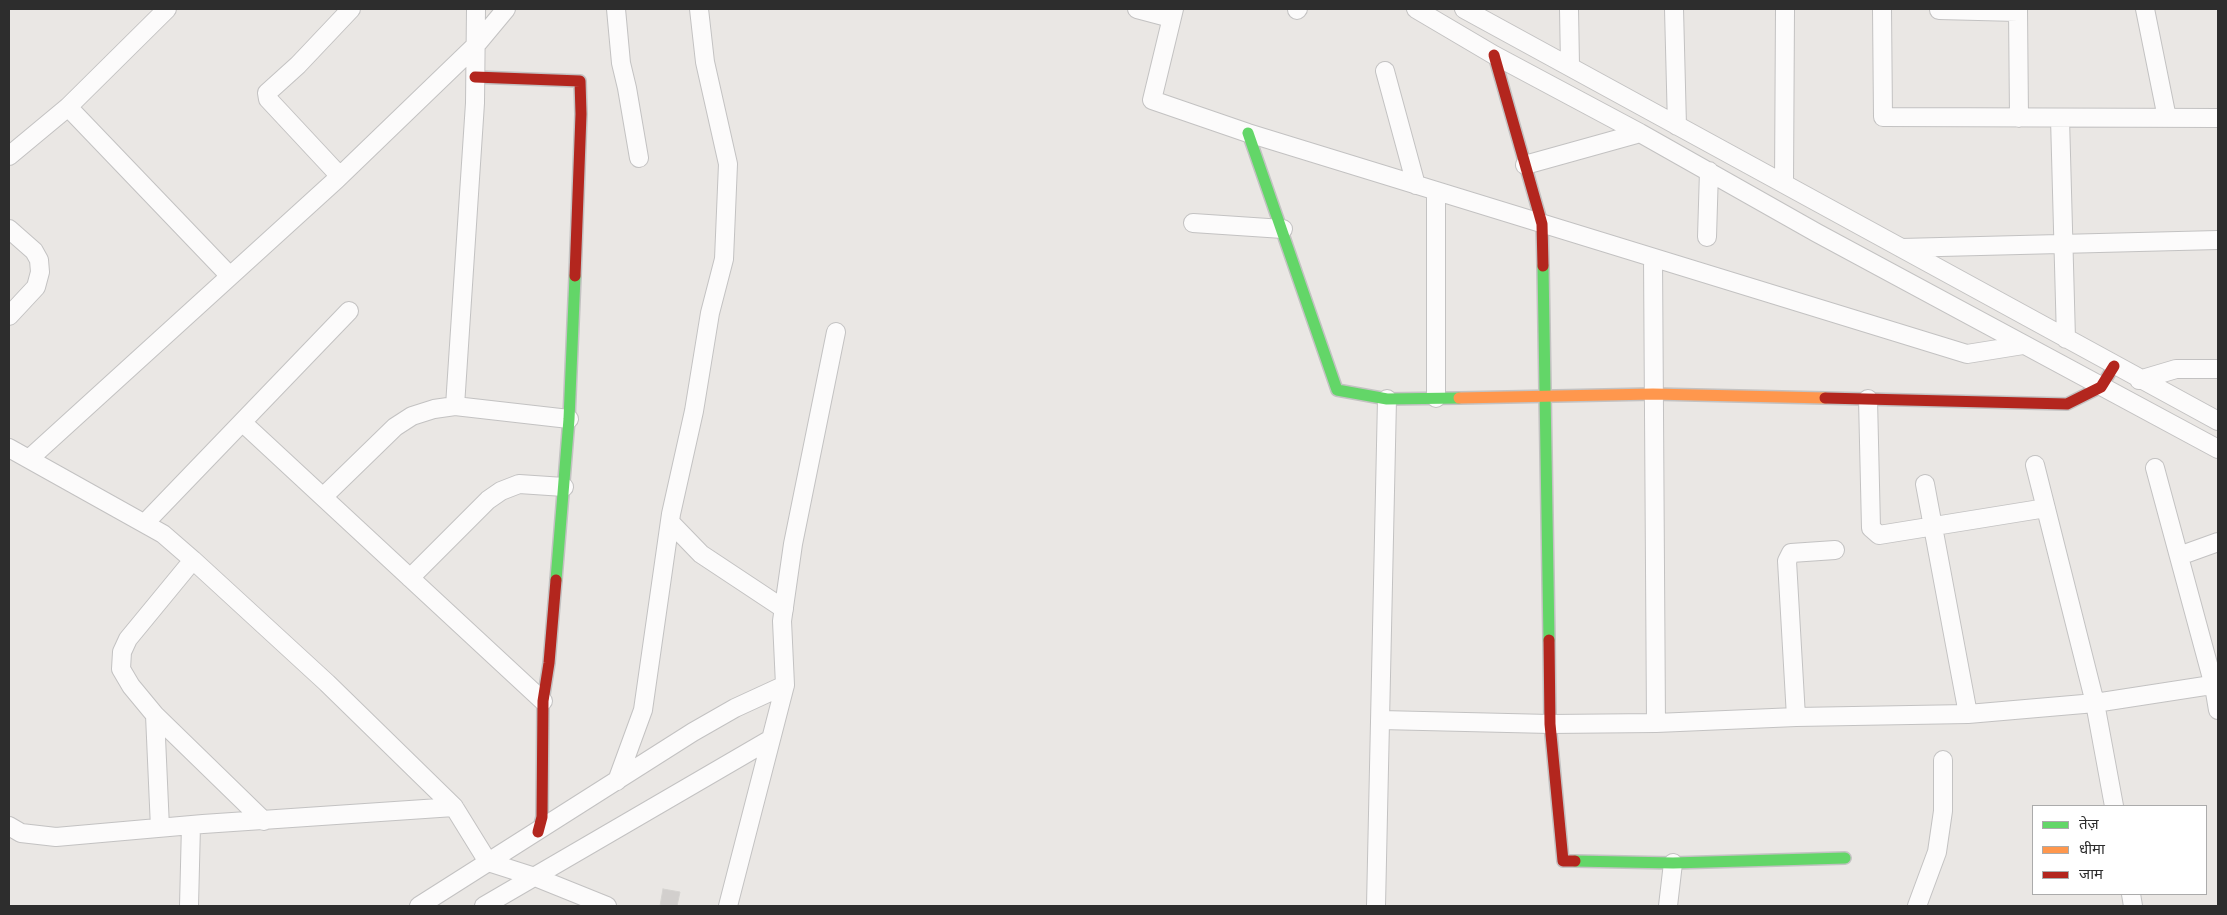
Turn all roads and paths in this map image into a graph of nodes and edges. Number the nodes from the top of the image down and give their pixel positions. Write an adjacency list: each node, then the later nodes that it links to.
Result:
1 (167, 9): 23 (street)
2 (351, 9): 35 (street)
3 (476, 9): 18 (street)
4 (506, 9): 18 (street)
5 (616, 9): 32 (street)
6 (699, 9): 76 (street)
7 (1137, 9): 17 (street)
8 (1416, 9): 19 (street)
9 (1464, 9): 20 (street)
10 (1569, 9): 20 (street)
11 (1674, 9): 28 (street)
12 (1785, 9): 36 (street)
13 (1882, 9): 24 (street)
14 (2145, 9): 26 (street)
15 (1939, 10): 16 (street)
16 (2018, 11): 24 (street)
17 (1172, 14): 30 (street)
18 (476, 45): 22 (street); 35 (street)
19 (1494, 55): 29 (street); 33 (street)
20 (1570, 66): 28 (street)
21 (1385, 71): 37 (street)
22 (475, 77): 63 (street); 64 (street)
23 (68, 107): 31 (street); 48 (street)
24 (2019, 118): 25 (street)
25 (2060, 118): 26 (street); 45 (street)
26 (2167, 118): 27 (street)
27 (2218, 118)
28 (1677, 126): 36 (street)
29 (1640, 132): 33 (street); 34 (street)
30 (1248, 133): 37 (street); 42 (street)
31 (9, 156)
32 (639, 158)
33 (1525, 164): 40 (street)
34 (1710, 171): 43 (street); 53 (street)
35 (337, 179): 48 (street)
36 (1784, 184): 46 (street)
37 (1416, 185): 38 (street)
38 (1436, 191): 40 (street); 61 (street)
39 (1193, 223): 42 (street)
40 (1542, 224): 47 (street); 59 (street)
41 (9, 229): 50 (street)
42 (1283, 229): 60 (street)
43 (1707, 237)
44 (2218, 240): 45 (street)
45 (2065, 244): 46 (street); 52 (street)
46 (1901, 248): 52 (street)
47 (1653, 258): 53 (street); 58 (street)
48 (229, 275): 69 (street)
49 (349, 311): 66 (street)
50 (9, 316)
51 (836, 332): 84 (street)
52 (2066, 339): 54 (street)
53 (2023, 345): 57 (street)
54 (2114, 366): 56 (street); 57 (street)
55 (2218, 369): 56 (street)
56 (2139, 380): 65 (street)
57 (2101, 387): 62 (street); 68 (street)
58 (1653, 394): 59 (street); 62 (street); 94 (street)
59 (1546, 396): 61 (street); 95 (street)
60 (1386, 398): 61 (street); 93 (street)
61 (1436, 398)
62 (1868, 399): 78 (street)
63 (455, 406): 64 (street); 74 (street)
64 (569, 419): 73 (street)
65 (2218, 421)
66 (242, 422): 74 (street); 77 (street)
67 (9, 448): 69 (street)
68 (2218, 449)
69 (29, 459): 77 (street)
70 (2035, 465): 75 (street)
71 (2155, 468): 81 (street)
72 (1924, 484): 78 (street)
73 (564, 487): 83 (street); 87 (street)
74 (323, 497): 83 (street)
75 (2046, 508): 78 (street); 88 (street)
76 (670, 522): 84 (street); 98 (street)
77 (144, 523): 82 (street)
78 (1932, 526): 90 (street)
79 (2218, 542): 81 (street)
80 (1836, 550): 92 (street)
81 (2179, 556): 86 (street)
82 (193, 560): 91 (street); 100 (street)
83 (410, 578): 87 (street)
84 (784, 609): 85 (street)
85 (785, 685): 96 (street); 98 (street)
86 (2216, 685): 88 (street); 89 (street)
87 (543, 701): 105 (street)
88 (2094, 703): 90 (street); 99 (street)
89 (2218, 710)
90 (1968, 714): 92 (street)
91 (155, 715): 101 (street); 103 (street)
92 (1796, 717): 94 (street)
93 (1381, 720): 95 (street); 115 (street)
94 (1656, 723): 95 (street)
95 (1550, 724): 108 (street)
96 (771, 739): 109 (street); 114 (street)
97 (1943, 760): 117 (street)
98 (617, 782): 105 (street)
99 (2114, 805)
100 (454, 807): 101 (street); 107 (street)
101 (264, 821): 102 (street)
102 (191, 825): 103 (street); 110 (street)
103 (160, 828): 104 (street)
104 (13, 831)
105 (538, 832): 107 (street)
106 (1845, 858): 108 (street)
107 (488, 862): 109 (street); 111 (street)
108 (1673, 863): 116 (street)
109 (535, 877): 112 (street); 113 (street)
110 (189, 906)
111 (419, 906)
112 (484, 906)
113 (607, 906)
114 (728, 906)
115 (1376, 906)
116 (1668, 906)
117 (1917, 906)

